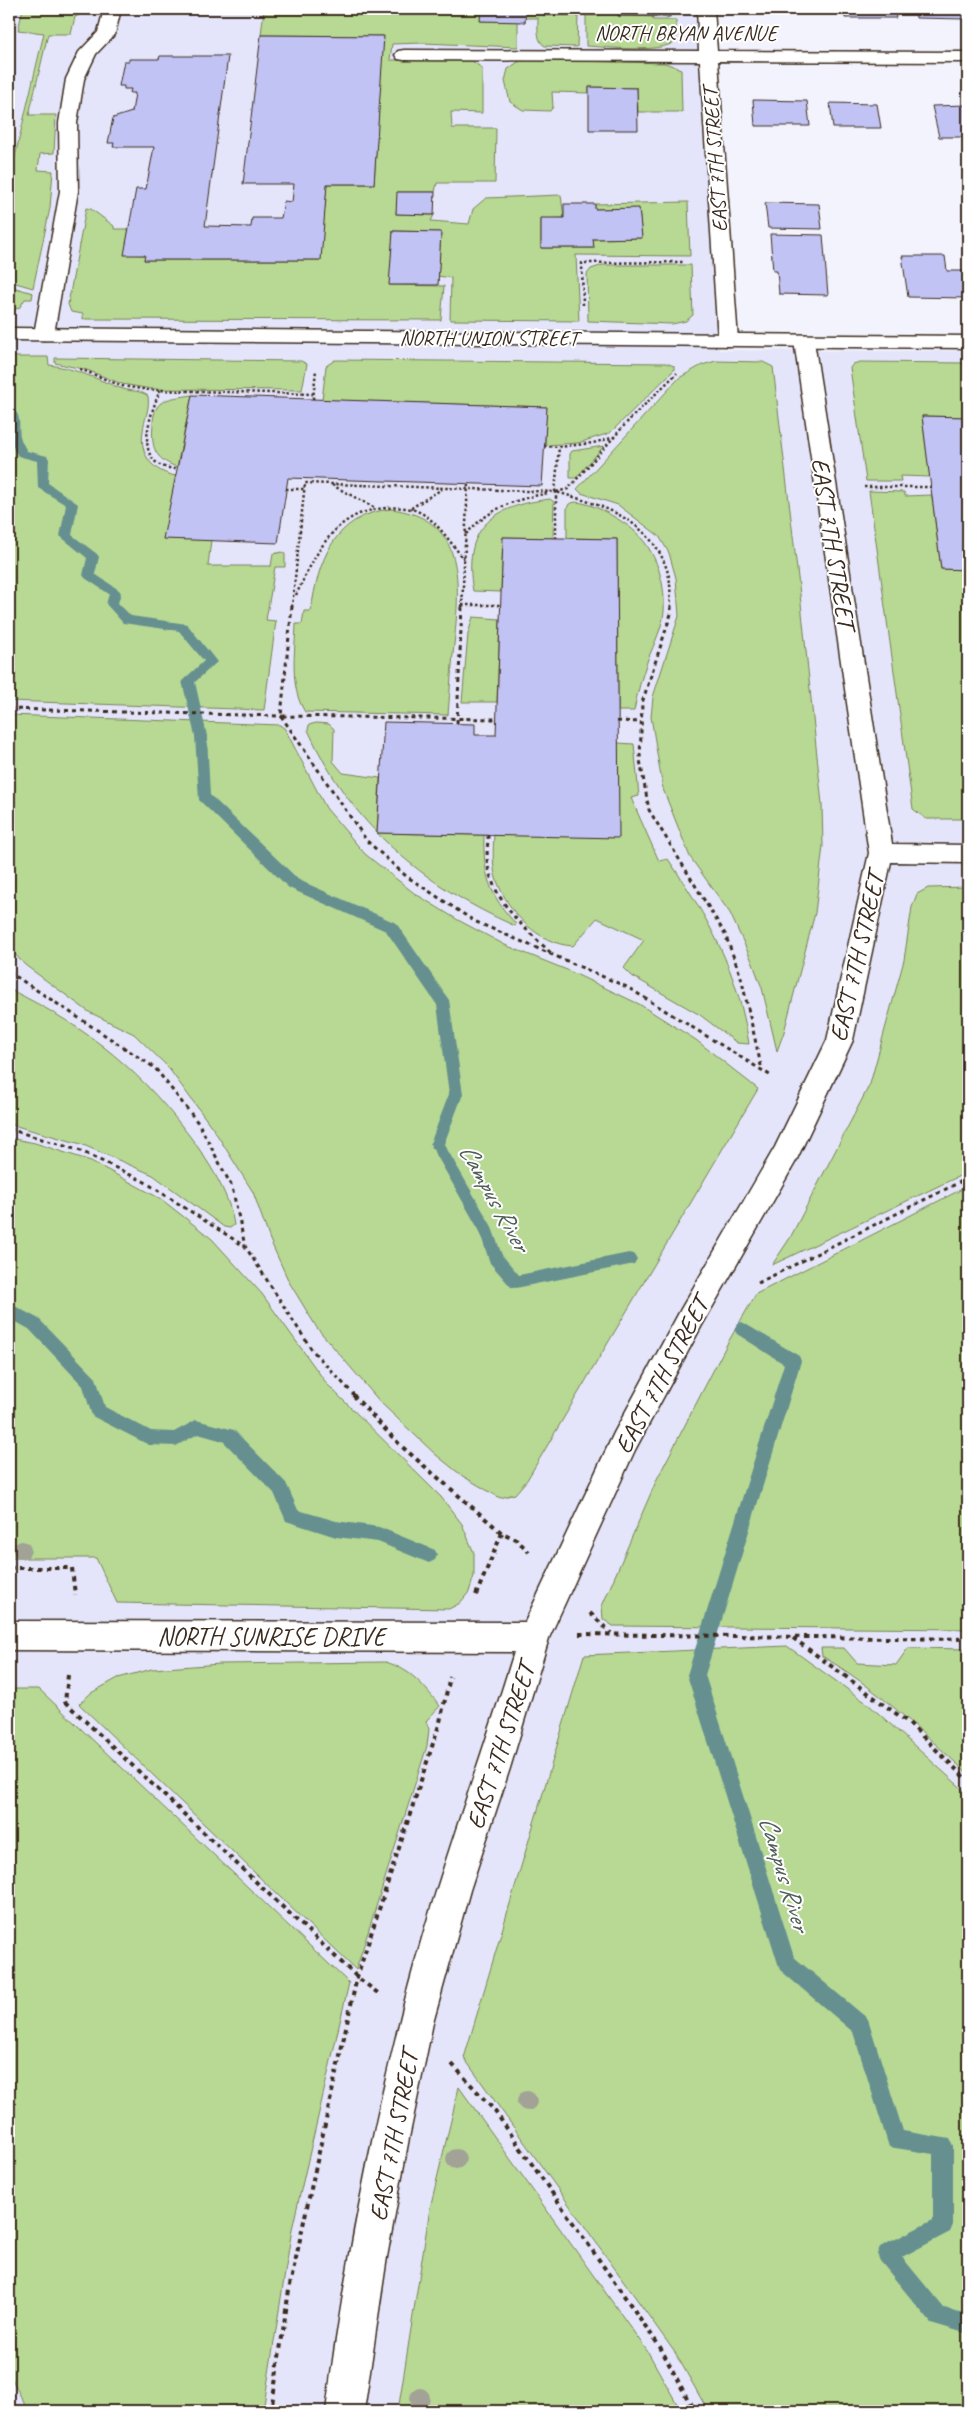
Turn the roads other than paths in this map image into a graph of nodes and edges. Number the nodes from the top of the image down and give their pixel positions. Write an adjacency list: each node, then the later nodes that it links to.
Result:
1 (112, 9): 7 (street)
2 (705, 9): 4 (street, EAST 7TH STREET)
3 (404, 54): 4 (street, NORTH BRYAN AVENUE)
4 (708, 56): 5 (street, NORTH BRYAN AVENUE); 8 (street, EAST 7TH STREET)
5 (968, 57)
6 (9, 334): 7 (street, NORTH UNION STREET)
7 (44, 334): 8 (street, NORTH UNION STREET)
8 (728, 340): 9 (street, NORTH UNION STREET)
9 (804, 341): 10 (street, NORTH UNION STREET); 11 (street, EAST 7TH STREET)
10 (968, 342)
11 (880, 852): 12 (street); 14 (street, EAST 7TH STREET)
12 (968, 854)
13 (9, 1635): 14 (street, NORTH SUNRISE DRIVE)
14 (534, 1637): 15 (street, EAST 7TH STREET)
15 (345, 2411)

